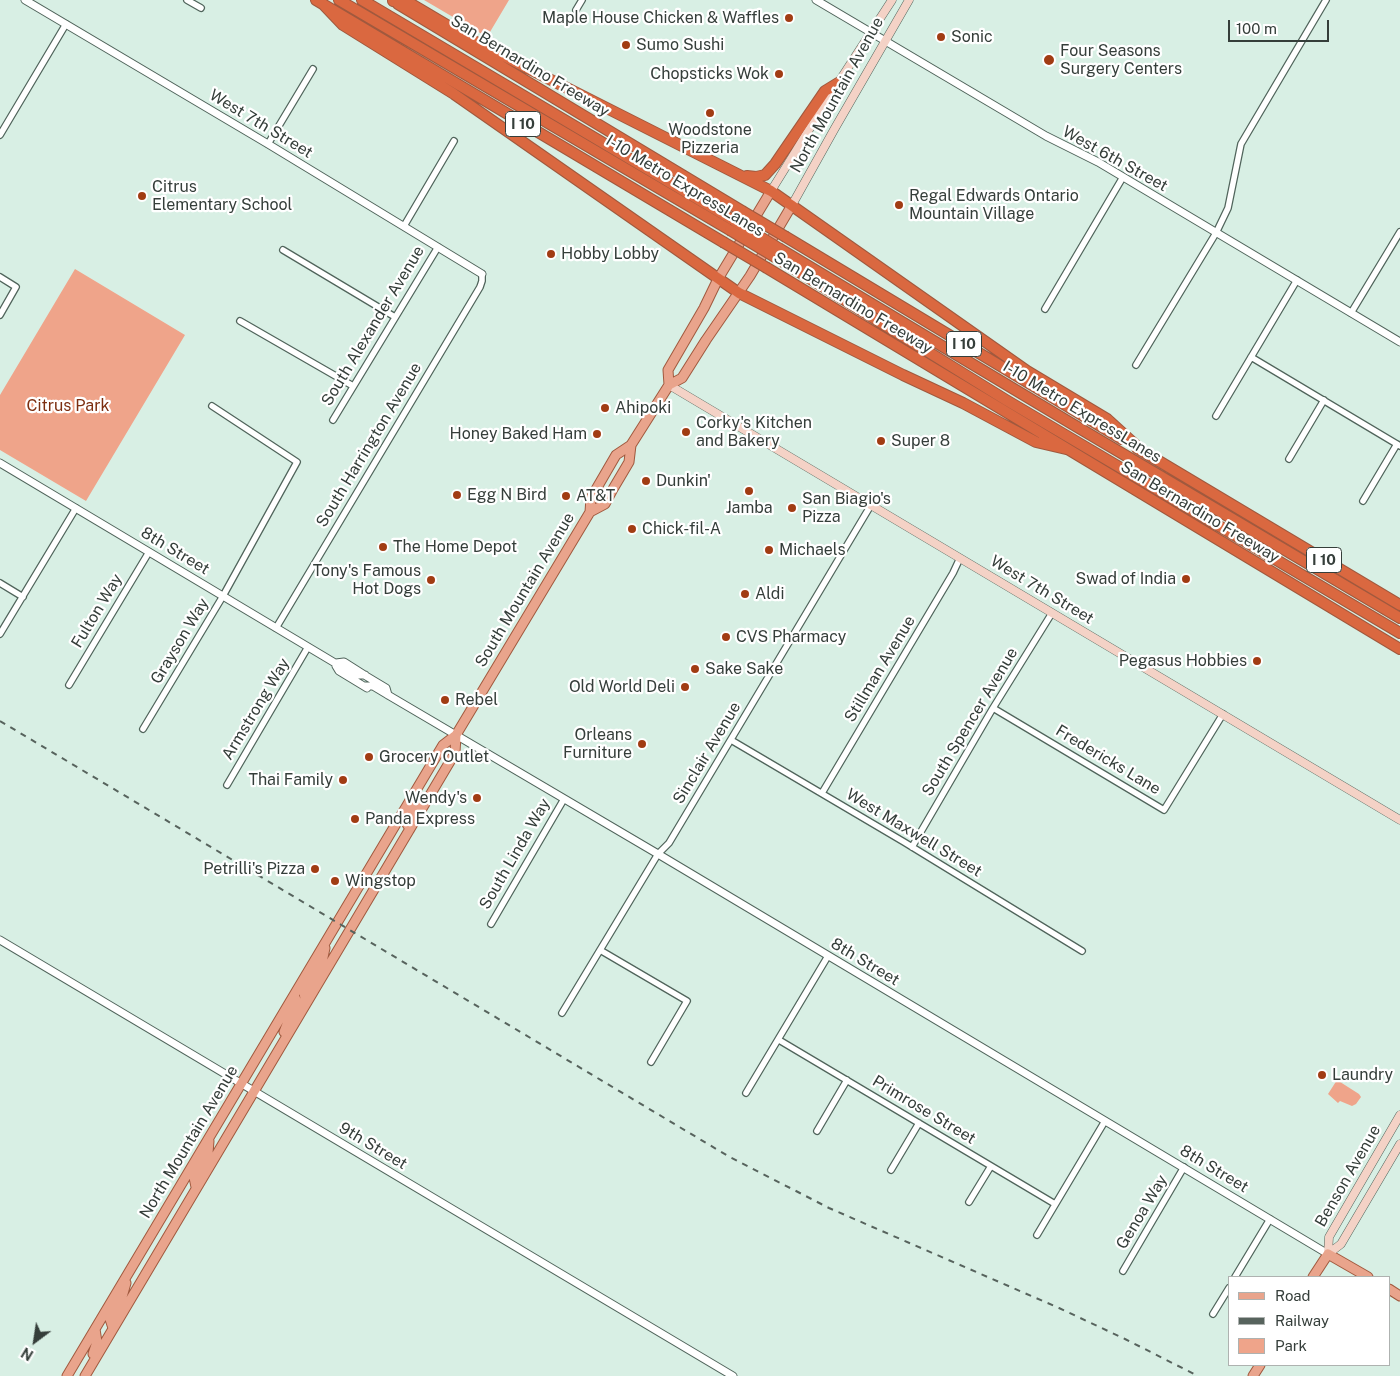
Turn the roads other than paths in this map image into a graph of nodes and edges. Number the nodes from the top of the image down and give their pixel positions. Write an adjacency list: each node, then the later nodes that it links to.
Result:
1 (25, 0): 14 (street, West 7th Street)
2 (187, 0): 12 (street)
3 (339, 0): 17 (highway, I-10 Metro ExpressLanes)
4 (362, 0): 18 (highway, I-10 Metro ExpressLanes)
5 (582, 0): 13 (street)
6 (816, 0): 15 (street, West 6th Street)
7 (892, 0): 15 (main road, North Mountain Avenue)
8 (909, 0): 16 (main road, North Mountain Avenue)
9 (1326, 0): 33 (street)
10 (392, 1): 25 (highway, San Bernardino Freeway / I 10); 26 (highway)
11 (320, 2): 21 (highway, San Bernardino Freeway / I 10); 39 (highway)
12 (201, 8)
13 (576, 10)
14 (66, 24): 22 (street); 24 (street, West 7th Street)
15 (871, 33): 16 (street, West 6th Street); 20 (main road, North Mountain Avenue)
16 (884, 41): 27 (street, West 6th Street); 29 (main road, North Mountain Avenue)
17 (444, 63): 21 (highway); 30 (highway, I-10 Metro ExpressLanes)
18 (477, 68): 25 (highway); 30 (highway, I-10 Metro ExpressLanes)
19 (312, 69): 24 (street)
20 (838, 83): 26 (highway); 28 (main road, North Mountain Avenue)
21 (511, 117): 50 (highway, San Bernardino Freeway / I 10, bridge)
22 (0, 135)
23 (454, 141): 31 (street)
24 (268, 144): 31 (street, West 7th Street)
25 (645, 154): 48 (highway, San Bernardino Freeway / I 10, bridge)
26 (740, 174): 28 (highway)
27 (1123, 178): 33 (street, West 6th Street); 42 (street)
28 (771, 191): 29 (highway); 39 (main road, South Mountain Avenue)
29 (792, 205): 41 (main road, South Mountain Avenue); 63 (highway)
30 (732, 225): 36 (highway, I-10 Metro ExpressLanes, bridge)
31 (404, 226): 34 (street, West 7th Street)
32 (1400, 232): 43 (street)
33 (1216, 233): 40 (street, West 6th Street); 51 (street)
34 (438, 247): 37 (street, West 7th Street); 45 (street, South Alexander Avenue)
35 (283, 250): 45 (street)
36 (777, 253): 54 (highway, I-10 Metro ExpressLanes); 55 (highway, I-10 Metro ExpressLanes)
37 (482, 274): 78 (street, South Harrington Avenue)
38 (0, 277): 44 (street)
39 (718, 279): 41 (highway); 52 (main road, South Mountain Avenue)
40 (1297, 280): 43 (street, West 6th Street); 49 (street)
41 (739, 294): 52 (main road, South Mountain Avenue); 62 (highway)
42 (1045, 309)
43 (1351, 313): 47 (street, West 6th Street)
44 (0, 315)
45 (395, 318): 53 (street, South Alexander Avenue)
46 (240, 321): 53 (street)
47 (1400, 342)
48 (976, 351): 54 (highway); 63 (highway, San Bernardino Freeway / I 10)
49 (1251, 357): 56 (street); 58 (street)
50 (926, 365): 55 (highway); 62 (highway, San Bernardino Freeway / I 10)
51 (1136, 365)
52 (669, 385): 60 (main road, South Mountain Avenue); 67 (main road, West 7th Street)
53 (353, 386): 59 (street, South Alexander Avenue)
54 (1026, 396): 77 (highway, I-10 Metro ExpressLanes)
55 (1006, 400): 79 (highway, I-10 Metro ExpressLanes)
56 (1324, 400): 61 (street); 64 (street)
57 (212, 406): 73 (street, Grayson Way)
58 (1216, 416)
59 (333, 420)
60 (631, 445): 69 (main road, South Mountain Avenue); 69 (main road, South Mountain Avenue)
61 (1398, 445): 66 (street)
62 (1066, 449): 82 (highway, San Bernardino Freeway / I 10)
63 (1141, 450): 75 (highway, San Bernardino Freeway / I 10)
64 (1289, 459)
65 (0, 463): 68 (street, 8th Street)
66 (1363, 501)
67 (871, 505): 71 (main road, West 7th Street); 90 (street, Sinclair Avenue)
68 (76, 508): 70 (street, 8th Street); 74 (street)
69 (590, 512): 89 (main road, South Mountain Avenue)
70 (149, 552): 73 (street, 8th Street); 84 (street, Fulton Way)
71 (960, 558): 76 (main road, West 7th Street); 93 (street, Stillman Avenue)
72 (0, 583): 74 (street)
73 (223, 596): 78 (street, 8th Street); 88 (street, Grayson Way)
74 (23, 597): 80 (street)
75 (1400, 605)
76 (1052, 613): 86 (street, South Spencer Avenue); 87 (main road, West 7th Street)
77 (1400, 618)
78 (276, 628): 81 (street, 8th Street)
79 (1400, 633)
80 (0, 634)
81 (308, 647): 83 (street, 8th Street); 91 (street, Armstrong Way)
82 (1400, 649)
83 (336, 663): 85 (street, 8th Street); 85 (street, 8th Street)
84 (69, 685)
85 (388, 695): 89 (street, 8th Street)
86 (993, 708): 87 (street, Fredericks Lane); 98 (street, South Spencer Avenue)
87 (1223, 714): 95 (main road, West 7th Street)
88 (143, 729)
89 (456, 735): 92 (main road, South Mountain Avenue); 94 (street, 8th Street); 97 (main road, South Mountain Avenue)
90 (731, 740): 93 (street, West Maxwell Street); 99 (street, Sinclair Avenue)
91 (227, 785)
92 (419, 786): 96 (main road, South Mountain Avenue); 97 (main road)
93 (822, 793): 98 (street, West Maxwell Street)
94 (564, 799): 99 (street, 8th Street); 102 (street, South Linda Way)
95 (1400, 820)
96 (394, 826): 100 (main road); 101 (main road, South Mountain Avenue)
97 (410, 829): 100 (main road, South Mountain Avenue)
98 (912, 847): 107 (street, West Maxwell Street)
99 (658, 854): 106 (street, Sinclair Avenue); 108 (street, 8th Street)
100 (363, 910): 103 (main road, South Mountain Avenue)
101 (337, 923): 105 (main road, North Mountain Avenue)
102 (491, 924)
103 (350, 931): 110 (main road, North Mountain Avenue)
104 (0, 940): 116 (street, 9th Street)
105 (327, 940): 109 (main road, North Mountain Avenue); 110 (main road)
106 (600, 950): 111 (street, Sinclair Avenue); 114 (street)
107 (1082, 951)
108 (828, 956): 112 (street); 120 (street, 8th Street)
109 (294, 994): 113 (main road); 116 (main road, North Mountain Avenue)
110 (306, 1003): 113 (main road, North Mountain Avenue)
111 (562, 1013)
112 (779, 1040): 115 (street, Primrose Street); 118 (street)
113 (282, 1045): 117 (main road, North Mountain Avenue)
114 (650, 1062)
115 (847, 1080): 121 (street, Primrose Street); 122 (street)
116 (241, 1084): 117 (street, 9th Street); 123 (main road, North Mountain Avenue)
117 (253, 1091): 131 (main road, North Mountain Avenue); 149 (street, 9th Street)
118 (746, 1093)
119 (1400, 1115): 125 (main road, Benson Avenue)
120 (1105, 1120): 128 (street, 8th Street); 133 (street)
121 (919, 1123): 127 (street, Primrose Street); 129 (street)
122 (817, 1131)
123 (210, 1136): 130 (main road, North Mountain Avenue); 131 (main road)
124 (1400, 1144): 126 (main road, Benson Avenue)
125 (1382, 1145): 126 (main road); 137 (main road, Benson Avenue)
126 (1395, 1153): 137 (main road, Benson Avenue)
127 (991, 1166): 132 (street); 133 (street, Primrose Street)
128 (1184, 1167): 134 (street, 8th Street); 138 (street, Genoa Way)
129 (891, 1170)
130 (184, 1180): 136 (main road); 139 (main road, North Mountain Avenue)
131 (196, 1187): 136 (main road, North Mountain Avenue)
132 (969, 1202)
133 (1055, 1204): 135 (street)
134 (1270, 1219): 137 (street, 8th Street); 140 (street)
135 (1037, 1235)
136 (159, 1250): 145 (main road, North Mountain Avenue)
137 (1328, 1254): 141 (main road, Benson Avenue); 142 (main road)
138 (1123, 1271)
139 (127, 1276): 145 (main road); 146 (main road, North Mountain Avenue)
140 (1236, 1276)
141 (1314, 1276)
142 (1366, 1276)
143 (1228, 1290): 144 (street)
144 (1213, 1314)
145 (113, 1328): 147 (main road, North Mountain Avenue)
146 (95, 1329): 147 (main road); 148 (main road, North Mountain Avenue)
147 (86, 1375)
148 (67, 1376)
149 (733, 1376)

